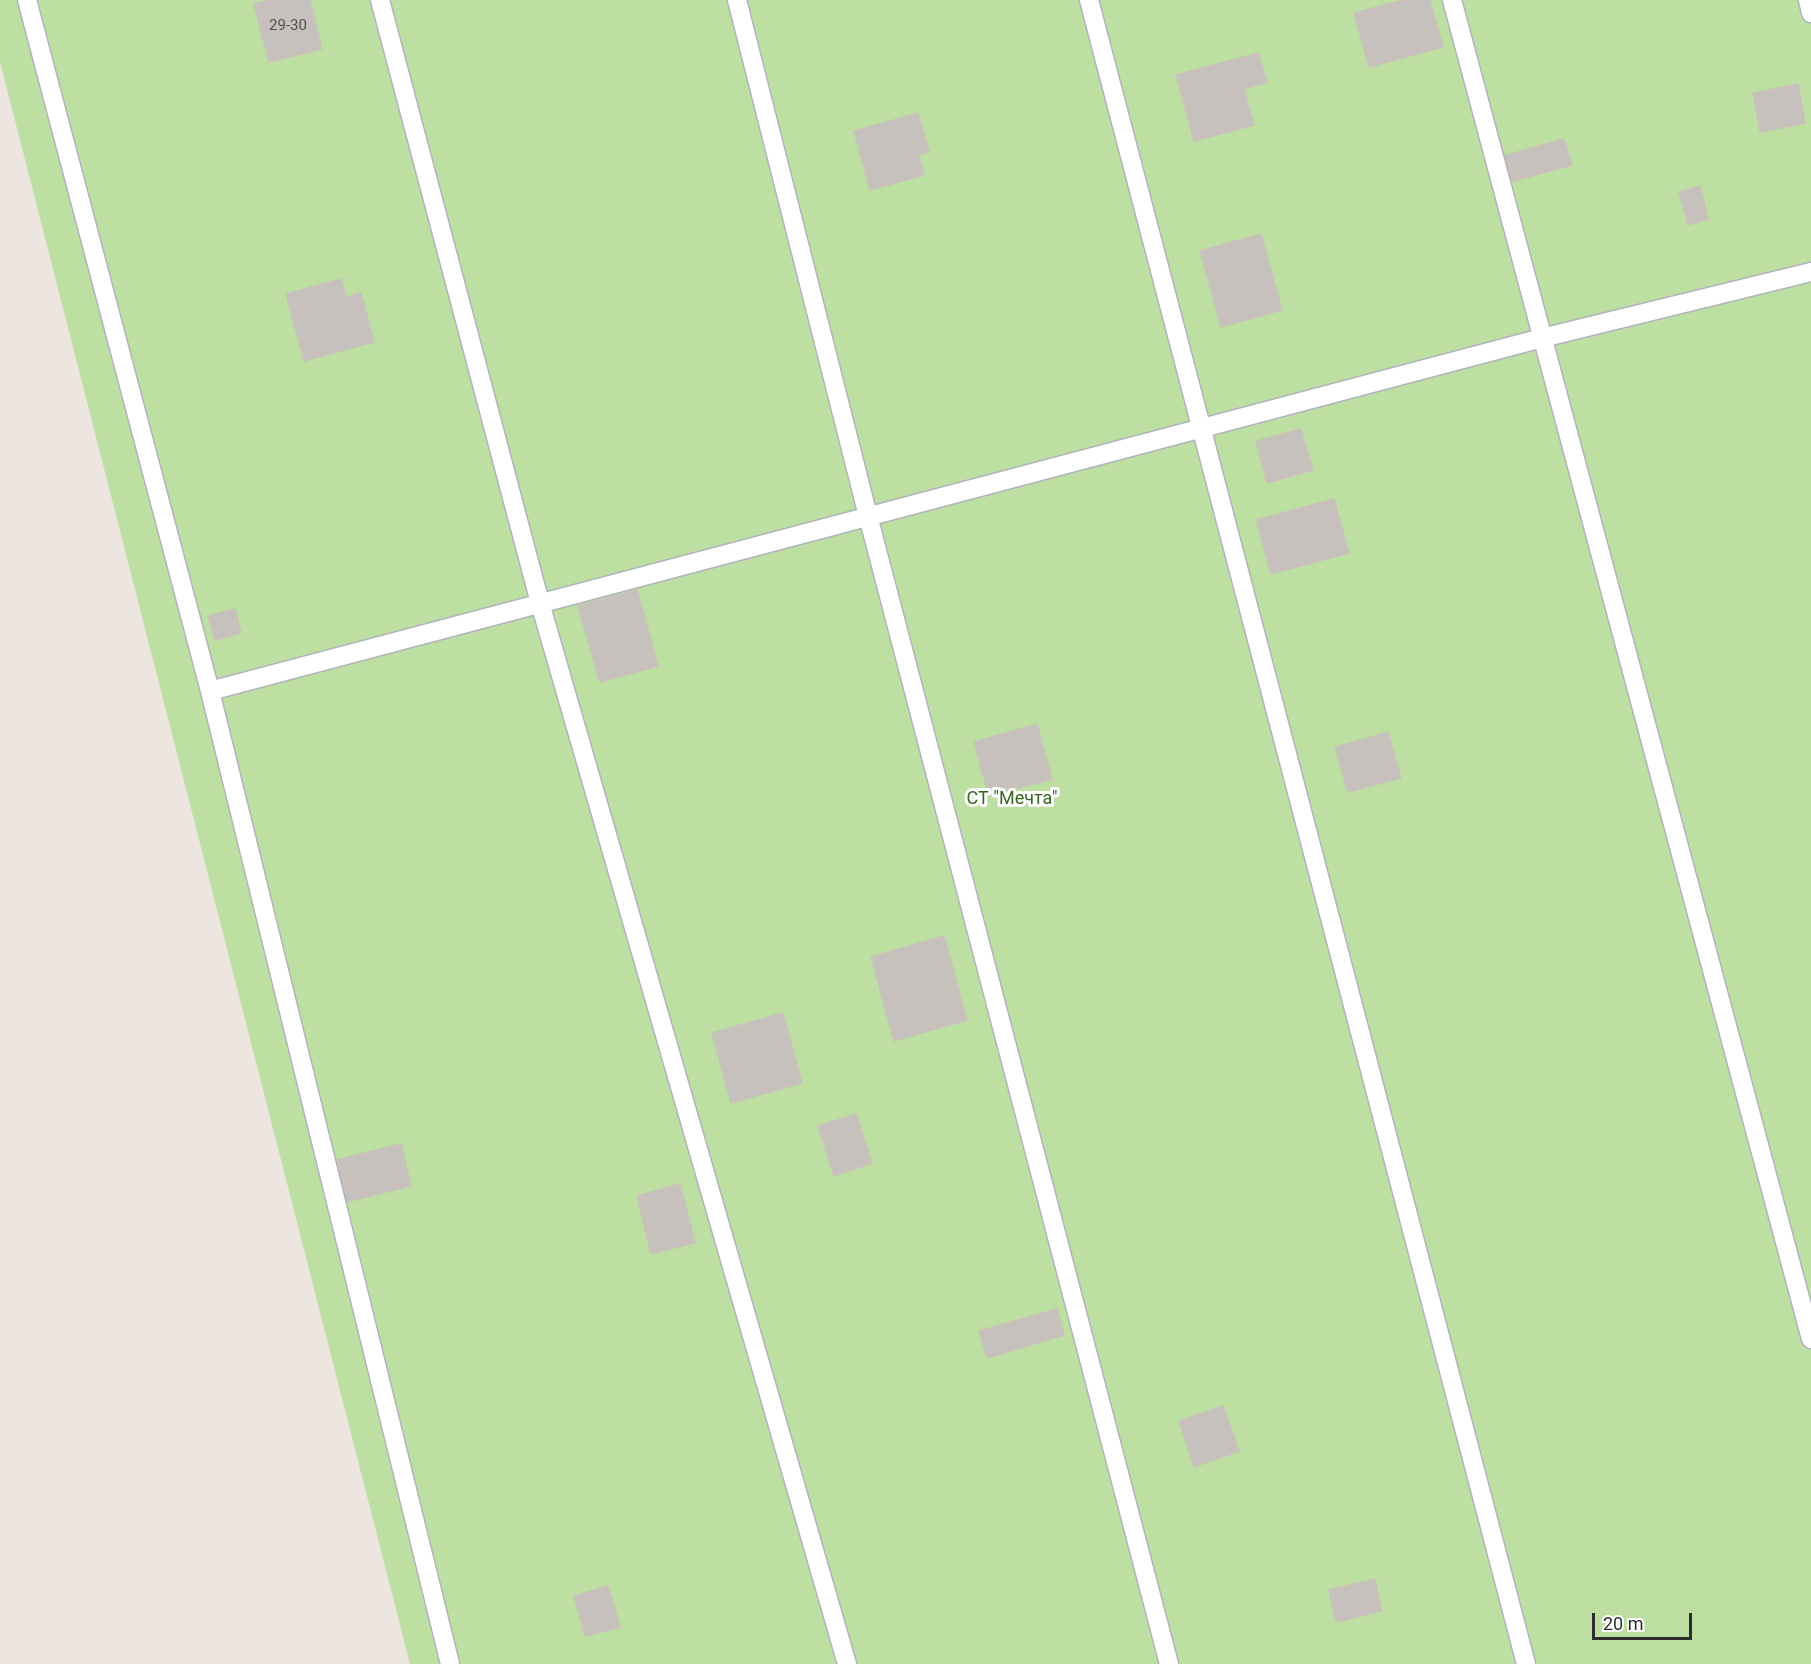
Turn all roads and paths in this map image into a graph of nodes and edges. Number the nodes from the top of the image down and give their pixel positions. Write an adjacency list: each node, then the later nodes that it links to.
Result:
1 (27, 0): 13 (lane)
2 (380, 0): 12 (lane)
3 (737, 0): 11 (lane)
4 (1089, 0): 10 (lane)
5 (1452, 0): 9 (lane)
6 (1808, 0): 7 (lane)
7 (1811, 13)
8 (1811, 272): 9 (lane)
9 (1542, 338): 10 (lane); 14 (lane)
10 (1201, 428): 11 (lane); 18 (lane)
11 (868, 516): 12 (lane); 17 (lane)
12 (540, 603): 13 (lane); 16 (lane)
13 (210, 691): 15 (lane)
14 (1811, 1339)
15 (450, 1664)
16 (848, 1664)
17 (1169, 1664)
18 (1526, 1664)

